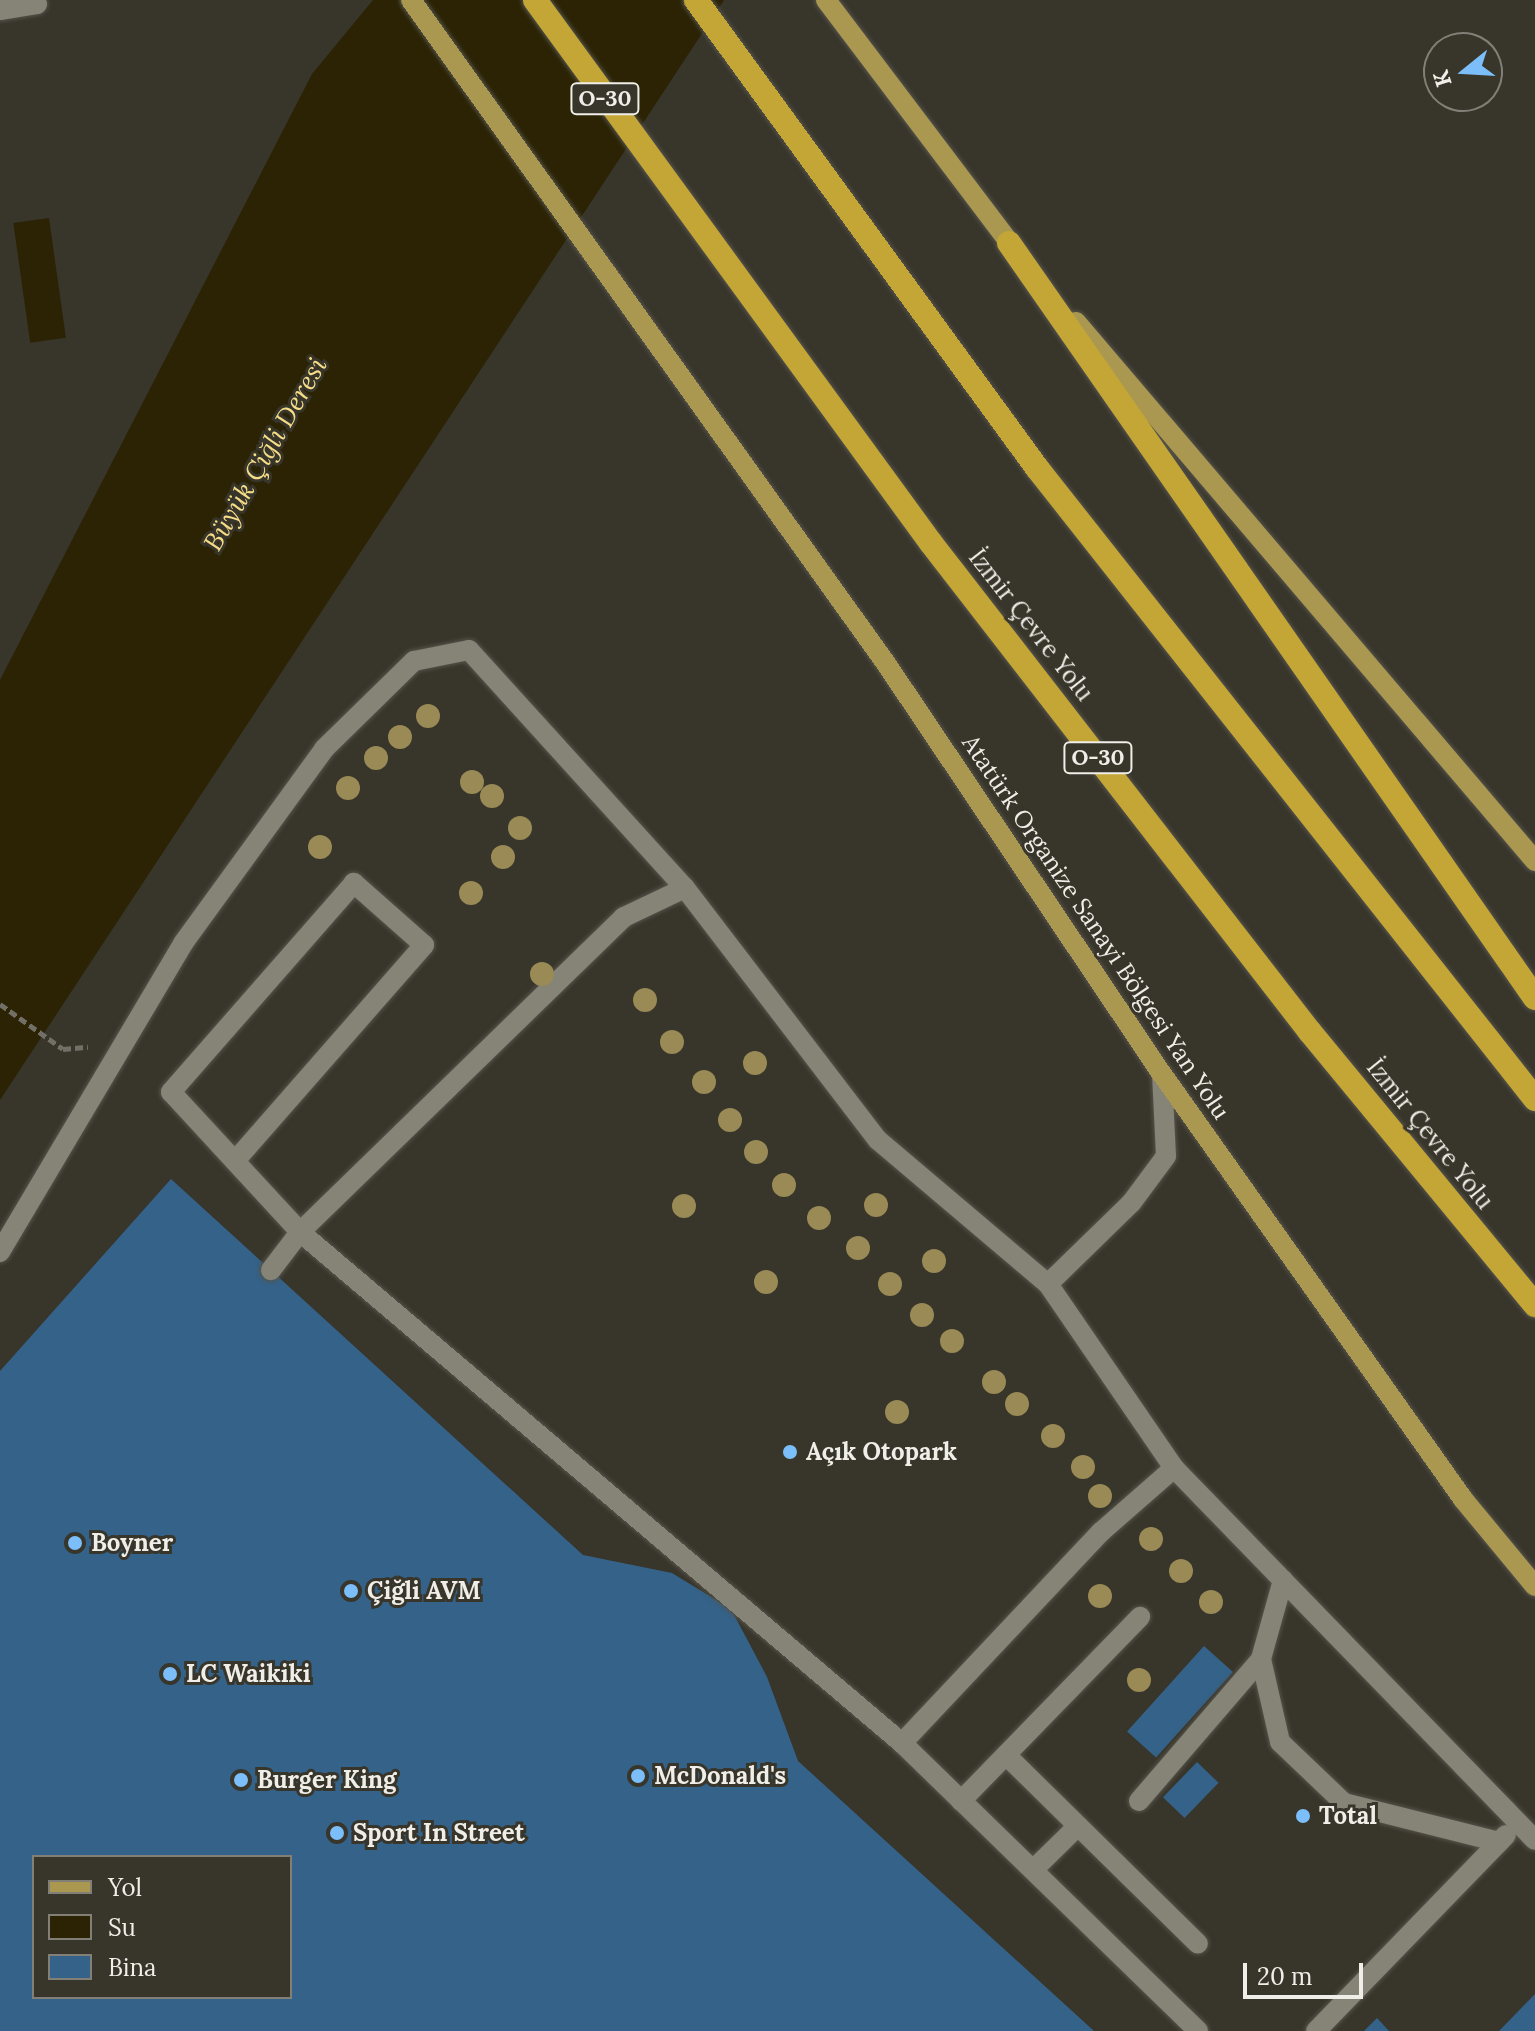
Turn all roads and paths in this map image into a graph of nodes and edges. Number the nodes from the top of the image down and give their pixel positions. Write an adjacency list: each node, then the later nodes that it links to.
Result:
1 (34, 0): 6 (street)
2 (411, 0): 13 (main road, Atatürk Organize Sanayi Bölgesi Yan Yolu)
3 (535, 0): 20 (highway, İzmir Çevre Yolu / O-30)
4 (696, 0): 14 (highway)
5 (826, 0): 7 (main road)
6 (0, 10)
7 (1009, 243): 8 (main road); 10 (highway)
8 (1535, 861)
9 (685, 888): 16 (street); 17 (street); 19 (street)
10 (1535, 998)
11 (0, 1004): 12 (path)
12 (63, 1049)
13 (1162, 1074): 19 (street); 23 (main road, Atatürk Organize Sanayi Bölgesi Yan Yolu)
14 (1535, 1099)
15 (235, 1161): 15 (street); 16 (street)
16 (300, 1232): 18 (street); 26 (street)
17 (0, 1252)
18 (271, 1270)
19 (1048, 1284): 21 (street)
20 (1535, 1305)
21 (1174, 1468): 22 (street); 26 (street)
22 (1283, 1580): 25 (street); 30 (street)
23 (1535, 1586)
24 (1140, 1617): 27 (street)
25 (1261, 1659): 29 (street); 33 (street)
26 (902, 1743): 28 (street)
27 (1006, 1755): 28 (street); 31 (street)
28 (961, 1801): 34 (street)
29 (1139, 1801)
30 (1518, 1825): 32 (street); 33 (street)
31 (1078, 1826): 34 (street); 35 (street)
32 (1535, 1840)
33 (1499, 1842): 37 (street)
34 (1033, 1870): 36 (street)
35 (1198, 1944)
36 (1198, 2031)
37 (1316, 2031)

